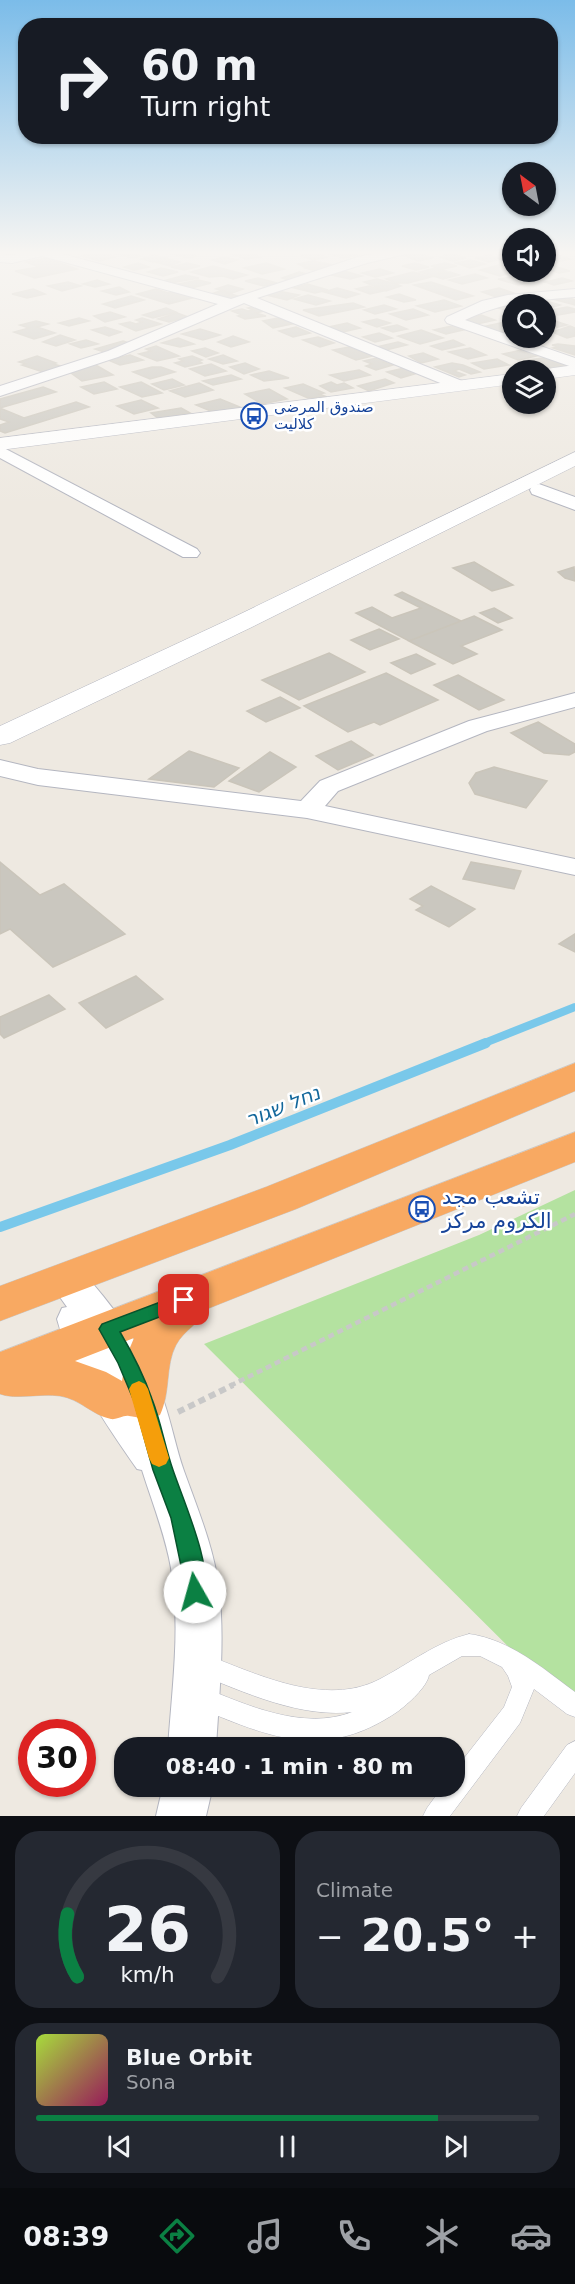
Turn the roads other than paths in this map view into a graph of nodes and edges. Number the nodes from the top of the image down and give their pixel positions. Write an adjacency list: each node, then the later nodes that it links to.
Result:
1 (156, 336): 9 (street)
2 (329, 336): 8 (street)
3 (497, 336): 4 (street)
4 (575, 363)
5 (575, 370): 6 (street)
6 (556, 373)
7 (502, 380): 8 (street)
8 (461, 386): 10 (street)
9 (0, 391)
10 (0, 444)
11 (0, 451): 16 (street)
12 (575, 458): 18 (street)
13 (575, 472): 14 (street)
14 (538, 490): 15 (street); 19 (street)
15 (575, 504)
16 (190, 553)
17 (575, 700): 21 (street)
18 (0, 737)
19 (0, 746)
20 (0, 768): 21 (street)
21 (307, 810): 22 (street)
22 (575, 867)
23 (575, 1076): 25 (highway)
24 (575, 1146): 26 (highway)
25 (66, 1279): 27 (highway); 28 (street)
26 (203, 1292): 28 (highway); 31 (highway)
27 (0, 1304)
28 (95, 1334): 29 (highway); 31 (street)
29 (0, 1371)
30 (0, 1379): 31 (highway)
31 (136, 1409): 34 (street)
32 (494, 1650): 33 (lane); 35 (lane); 40 (lane)
33 (434, 1659): 34 (lane); 34 (lane)
34 (196, 1679): 36 (street)
35 (575, 1706)
36 (193, 1737)
37 (575, 1753): 41 (lane)
38 (186, 1797): 39 (street)
39 (181, 1816)
40 (435, 1816)
41 (529, 1816)

